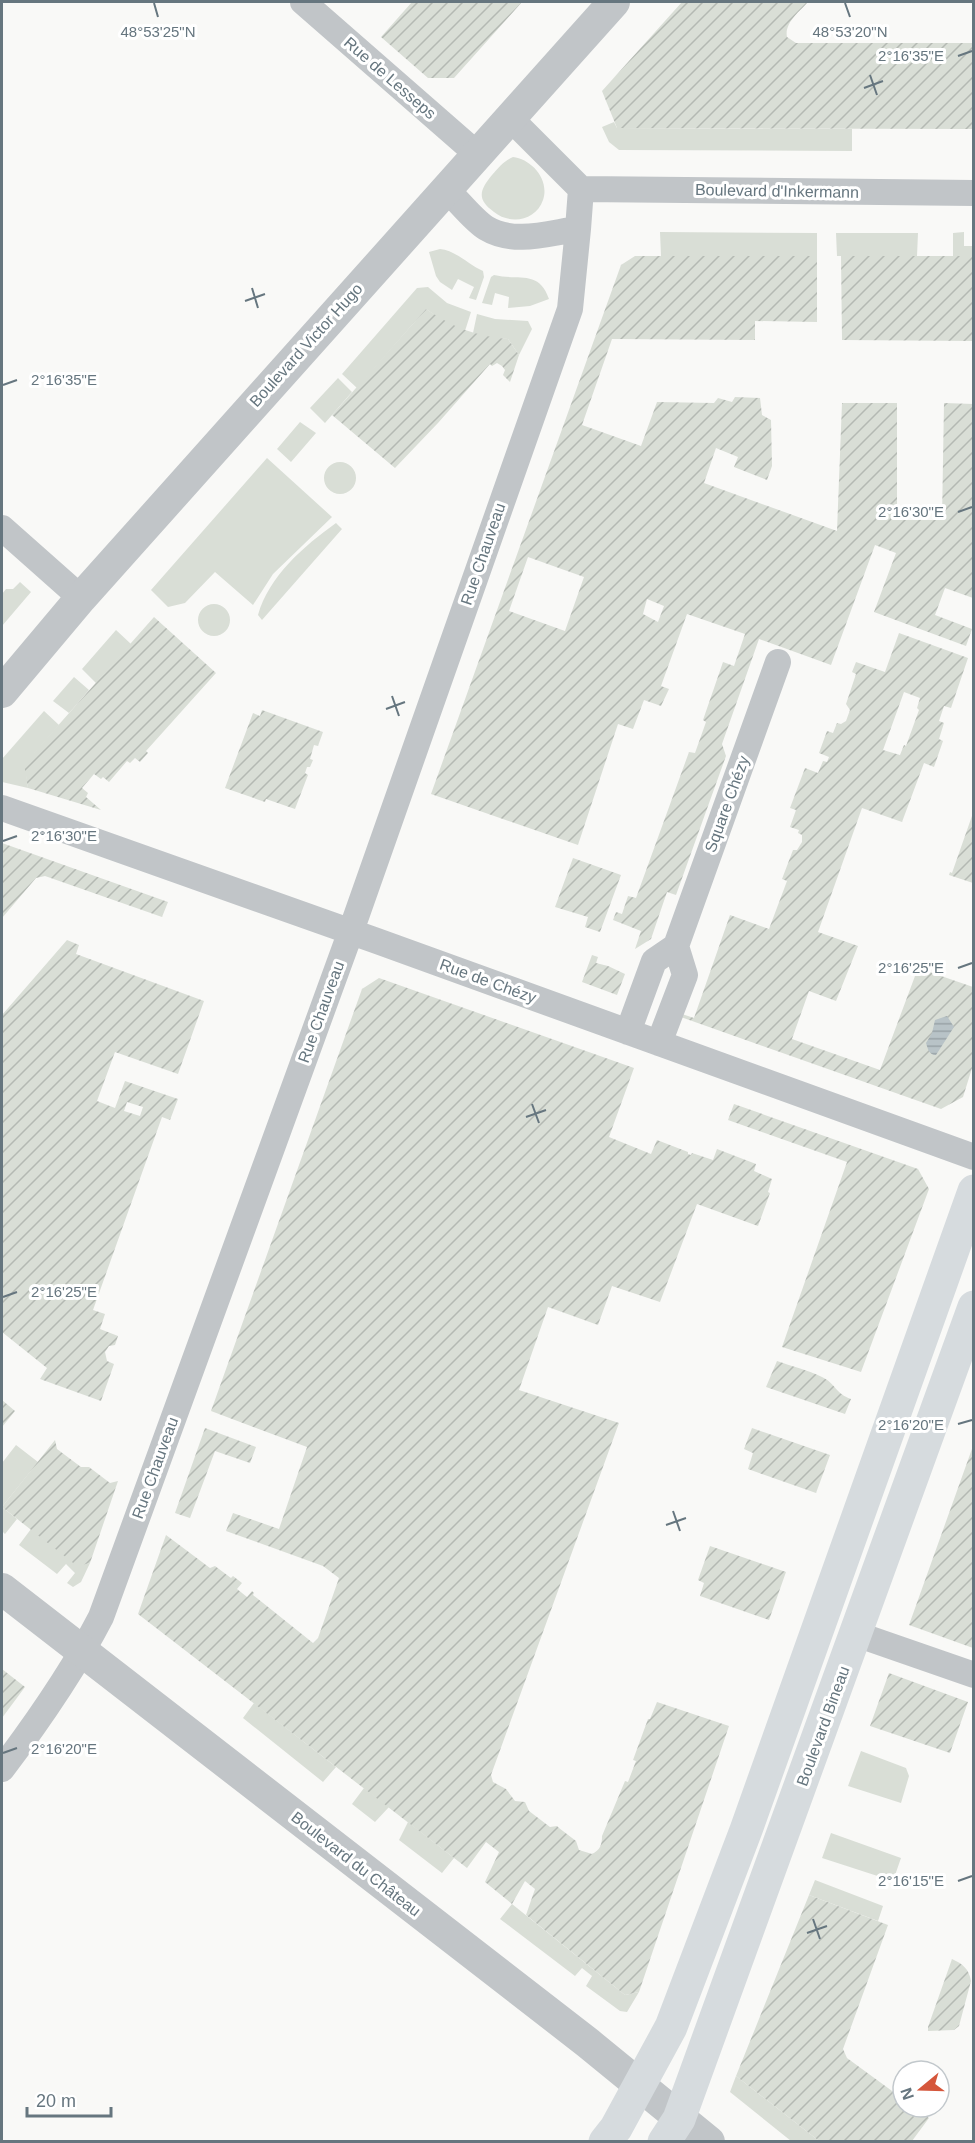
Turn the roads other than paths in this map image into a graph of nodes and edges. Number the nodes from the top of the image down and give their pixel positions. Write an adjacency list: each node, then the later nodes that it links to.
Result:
1 (303, 2): 4 (street, Rue de Lesseps)
2 (614, 2): 3 (street, Boulevard Victor Hugo)
3 (511, 119): 4 (street, Boulevard Victor Hugo); 6 (street)
4 (477, 154): 5 (street, Boulevard Victor Hugo)
5 (446, 189): 8 (street); 10 (street, Boulevard Victor Hugo)
6 (581, 189): 7 (street, Boulevard d'Inkermann); 8 (street, Rue Chauveau)
7 (974, 193)
8 (578, 229): 14 (street, Rue Chauveau)
9 (2, 528): 10 (street)
10 (81, 598): 12 (street, Boulevard Victor Hugo)
11 (778, 662): 15 (street, Square Chézy)
12 (2, 692)
13 (2, 808): 14 (street, Rue de Chézy)
14 (351, 931): 16 (street, Rue de Chézy); 23 (street, Rue Chauveau)
15 (676, 946): 16 (street); 17 (street)
16 (628, 1032): 17 (street, Rue de Chézy)
17 (659, 1043): 18 (street, Rue de Chézy)
18 (974, 1157)
19 (972, 1195): 26 (main road)
20 (974, 1307): 22 (main road, Boulevard Bineau)
21 (2, 1589): 23 (street, Boulevard du Château)
22 (856, 1634): 24 (street); 27 (main road, Boulevard Bineau)
23 (83, 1652): 25 (street, Rue Chauveau); 26 (street, Boulevard du Château)
24 (974, 1675)
25 (2, 1769)
26 (639, 2084): 27 (street, Boulevard du Château); 28 (main road)
27 (672, 2130): 29 (street, Boulevard du Château)
28 (605, 2142)
29 (709, 2142)

